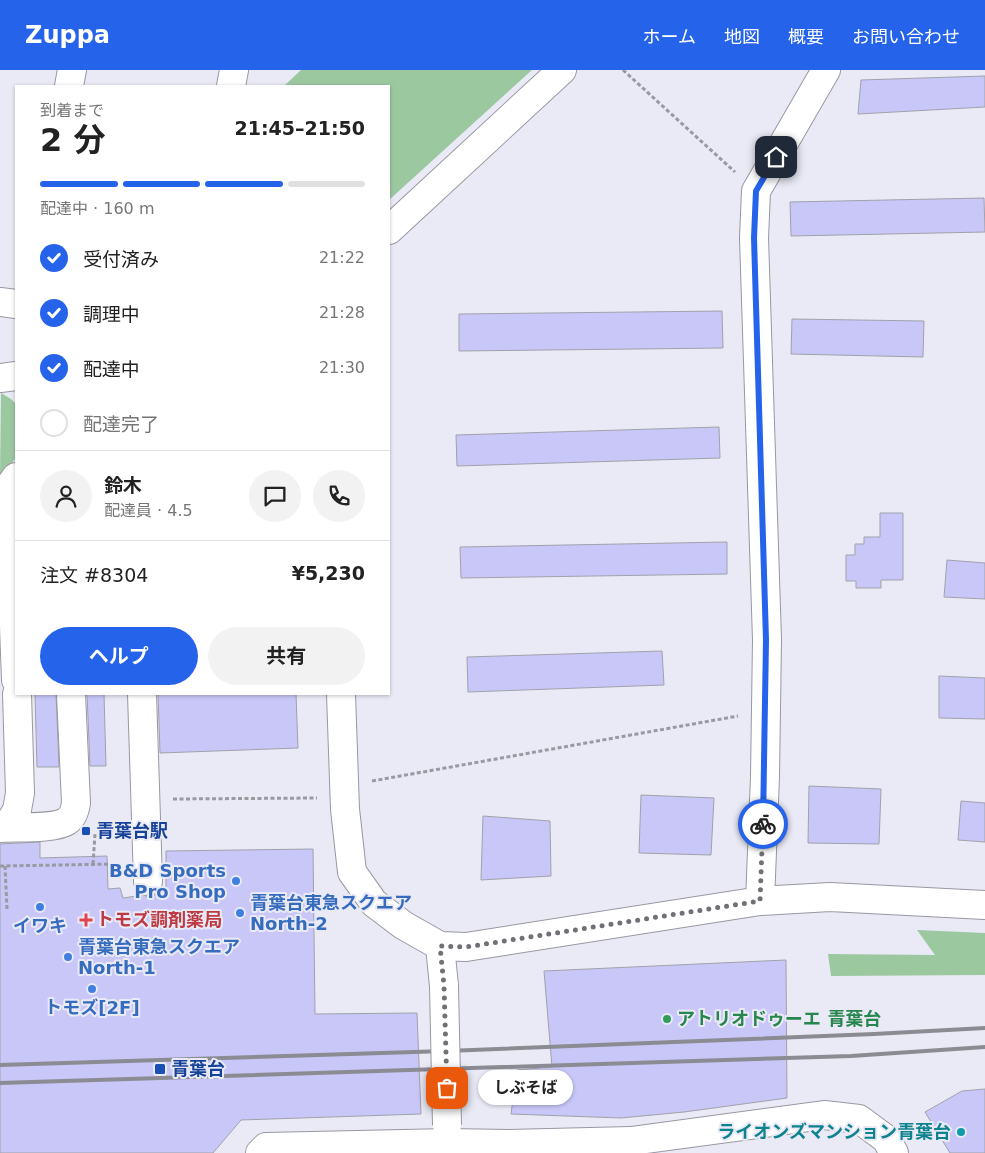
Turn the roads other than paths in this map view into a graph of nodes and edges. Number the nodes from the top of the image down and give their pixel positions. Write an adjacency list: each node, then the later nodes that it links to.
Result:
1 (72, 70): 5 (street)
2 (234, 70): 6 (street)
3 (562, 70): 7 (street)
4 (826, 70): 20 (street)
5 (69, 85)
6 (231, 85)
7 (390, 229)
8 (0, 302): 9 (street)
9 (15, 304)
10 (15, 376): 11 (street)
11 (0, 378)
12 (15, 478): 13 (street)
13 (15, 653)
14 (17, 695): 18 (street)
15 (71, 695): 18 (street)
16 (142, 695): 19 (street)
17 (341, 695): 22 (street)
18 (3, 828)
19 (148, 872)
20 (760, 901): 21 (street); 22 (street)
21 (985, 905)
22 (440, 946): 23 (street, bridge)
23 (448, 1134): 24 (street); 25 (street)
24 (260, 1153)
25 (894, 1153)

